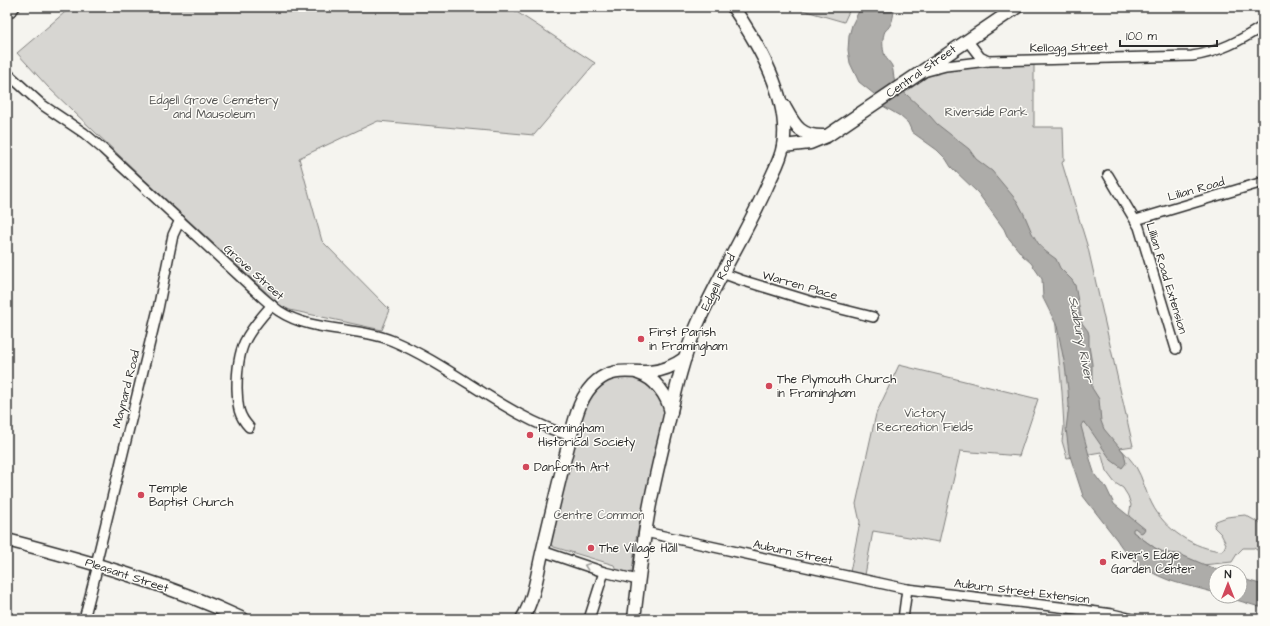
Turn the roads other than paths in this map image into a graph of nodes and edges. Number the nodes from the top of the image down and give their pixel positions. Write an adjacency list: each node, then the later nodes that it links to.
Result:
1 (12, 7): 4 (highway)
2 (733, 7): 12 (main road, Edgell Road)
3 (1017, 7): 6 (main road, Central Street)
4 (7, 11)
5 (1263, 26): 8 (street, Kellogg Street)
6 (967, 40): 7 (main road, Central Street); 8 (street)
7 (955, 47): 9 (street); 11 (main road, Central Street)
8 (988, 61): 9 (street, Kellogg Street)
9 (970, 63): 11 (street, Kellogg Street)
10 (7, 73): 17 (street, Grove Street)
11 (918, 74): 13 (main road, Central Street)
12 (778, 97): 13 (main road); 14 (main road, Edgell Road)
13 (827, 136): 14 (main road, Central Street)
14 (783, 146): 19 (main road, Edgell Road)
15 (1108, 175): 18 (street, Lillian Road Extension)
16 (1263, 182): 18 (street, Lilian Road)
17 (180, 220): 20 (street, Grove Street); 31 (street, Maynard Road)
18 (1136, 220): 22 (street, Lillian Road Extension)
19 (722, 273): 21 (street, Warren Place); 23 (main road, Edgell Road)
20 (272, 305): 26 (street); 27 (street, Grove Street)
21 (873, 317)
22 (1176, 349)
23 (685, 358): 24 (main road); 25 (main road, Edgell Road)
24 (635, 372): 25 (main road); 27 (main road)
25 (671, 413): 28 (main road, Edgell Road)
26 (249, 428)
27 (571, 436): 30 (main road)
28 (645, 532): 33 (main road, Edgell Road); 34 (street, Auburn Street)
29 (7, 540): 31 (main road, Pleasant Street)
30 (542, 551): 32 (street, one-way to 30); 37 (main road)
31 (97, 564): 35 (street, Maynard Road); 36 (main road, Pleasant Street)
32 (604, 572): 33 (street); 38 (street)
33 (638, 580): 39 (main road, Edgell Road)
34 (907, 589): 40 (street); 41 (street, Auburn Street Extension)
35 (84, 619)
36 (243, 619)
37 (522, 619)
38 (590, 619)
39 (634, 619)
40 (903, 619)
41 (1133, 619)

